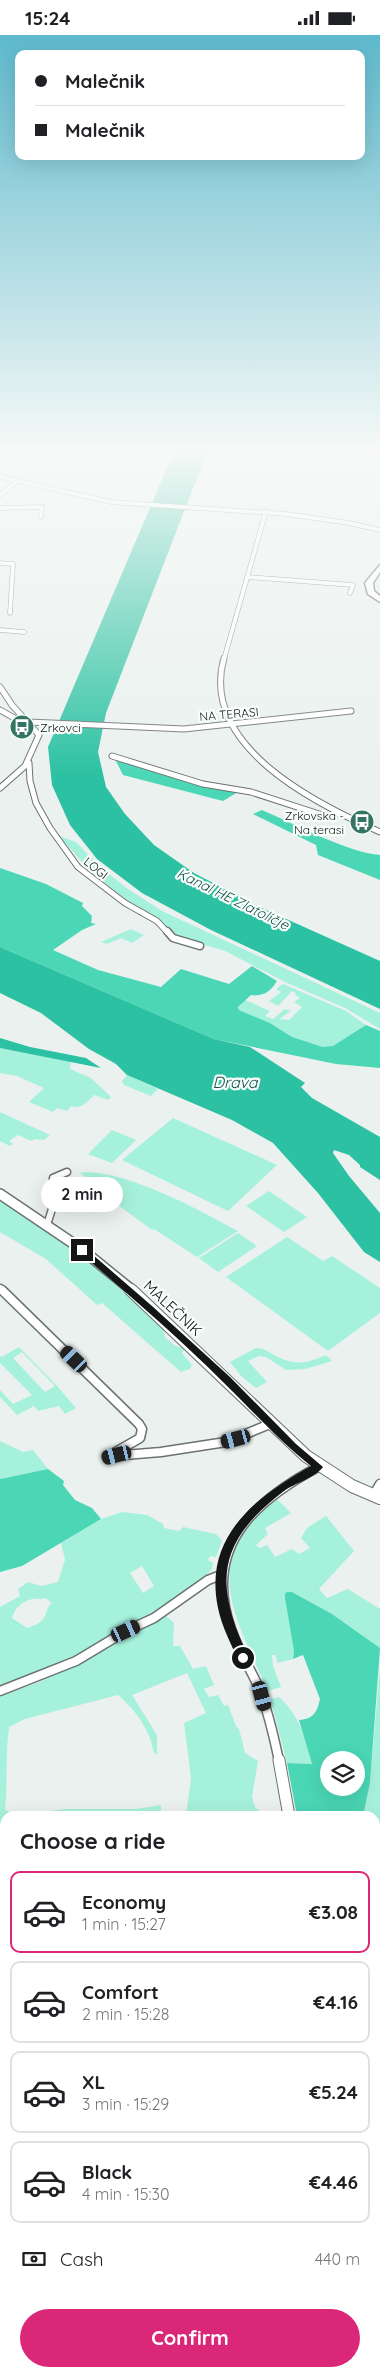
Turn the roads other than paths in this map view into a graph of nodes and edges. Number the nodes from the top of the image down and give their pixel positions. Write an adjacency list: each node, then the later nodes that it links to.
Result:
1 (252, 559): 5 (street)
2 (0, 563): 9 (street)
3 (380, 567): 8 (highway)
4 (380, 573): 7 (highway)
5 (247, 577): 6 (street); 16 (street)
6 (350, 593)
7 (380, 595)
8 (380, 600)
9 (10, 613)
10 (0, 630): 11 (street)
11 (24, 631)
12 (0, 687): 15 (street)
13 (0, 710): 15 (street)
14 (351, 711): 16 (street, NA TERASI)
15 (29, 722): 16 (street, NA TERASI); 18 (street)
16 (231, 725): 20 (street)
17 (112, 756): 20 (street)
18 (29, 763): 19 (street); 22 (street, LOGI)
19 (0, 789)
20 (339, 813): 21 (street)
21 (380, 832)
22 (200, 946)
23 (67, 1172): 25 (street)
24 (0, 1194): 25 (street, MALEČNIK)
25 (46, 1225): 27 (street, MALEČNIK)
26 (0, 1288): 27 (street)
27 (270, 1424): 28 (street, MALEČNIK)
28 (318, 1467): 30 (street, MALEČNIK); 31 (street)
29 (380, 1484): 30 (street)
30 (376, 1497)
31 (221, 1575): 32 (street); 33 (street)
32 (0, 1691)
33 (288, 1811)

